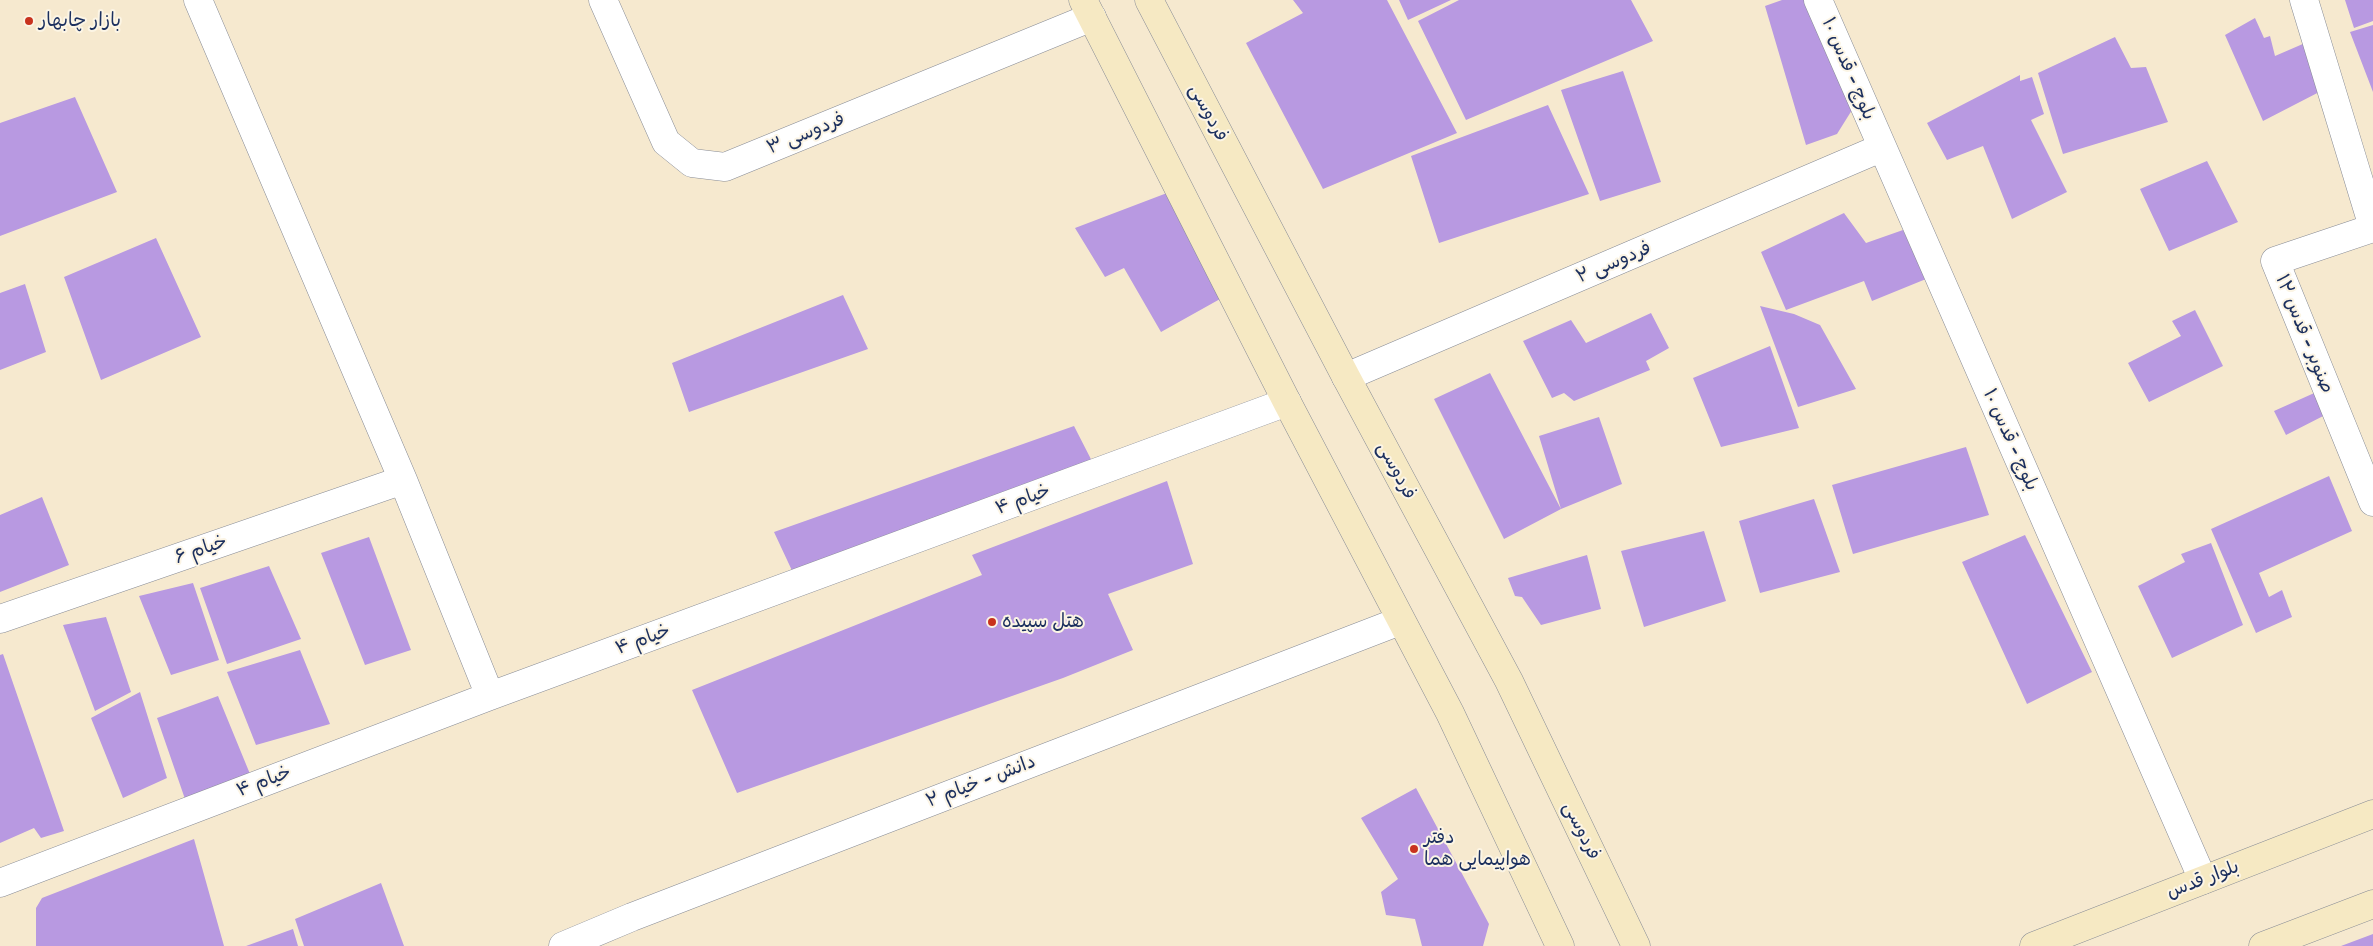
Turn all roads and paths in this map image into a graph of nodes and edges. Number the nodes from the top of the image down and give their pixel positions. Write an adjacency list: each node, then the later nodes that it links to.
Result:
1 (198, 0): 11 (street)
2 (603, 0): 6 (street, فردوسی ۳)
3 (1149, 0): 9 (street, فردوسی)
4 (1818, 0): 7 (street, بلوچ - قدس ۱۰)
5 (2304, 0): 8 (street)
6 (1088, 8): 10 (street)
7 (1882, 148): 9 (street, فردوسی ۲); 17 (street, بلوچ - قدس ۱۰)
8 (2373, 228): 12 (street, صنوبر - قدس ۱۲)
9 (1346, 377): 22 (street, فردوسی)
10 (1288, 402): 14 (street); 15 (street, خیام ۴)
11 (403, 480): 13 (street, خیام ۶); 15 (street)
12 (2373, 502)
13 (0, 619)
14 (1400, 621): 20 (street, دانش - خیام ۲); 21 (street)
15 (490, 696): 18 (street, خیام ۴)
16 (2373, 814): 17 (street, بلوار قدس)
17 (2203, 880): 23 (street, بلوار قدس)
18 (0, 883)
19 (2373, 904): 24 (street)
20 (562, 946)
21 (1560, 946)
22 (1636, 946)
23 (2034, 946)
24 (2263, 946)

